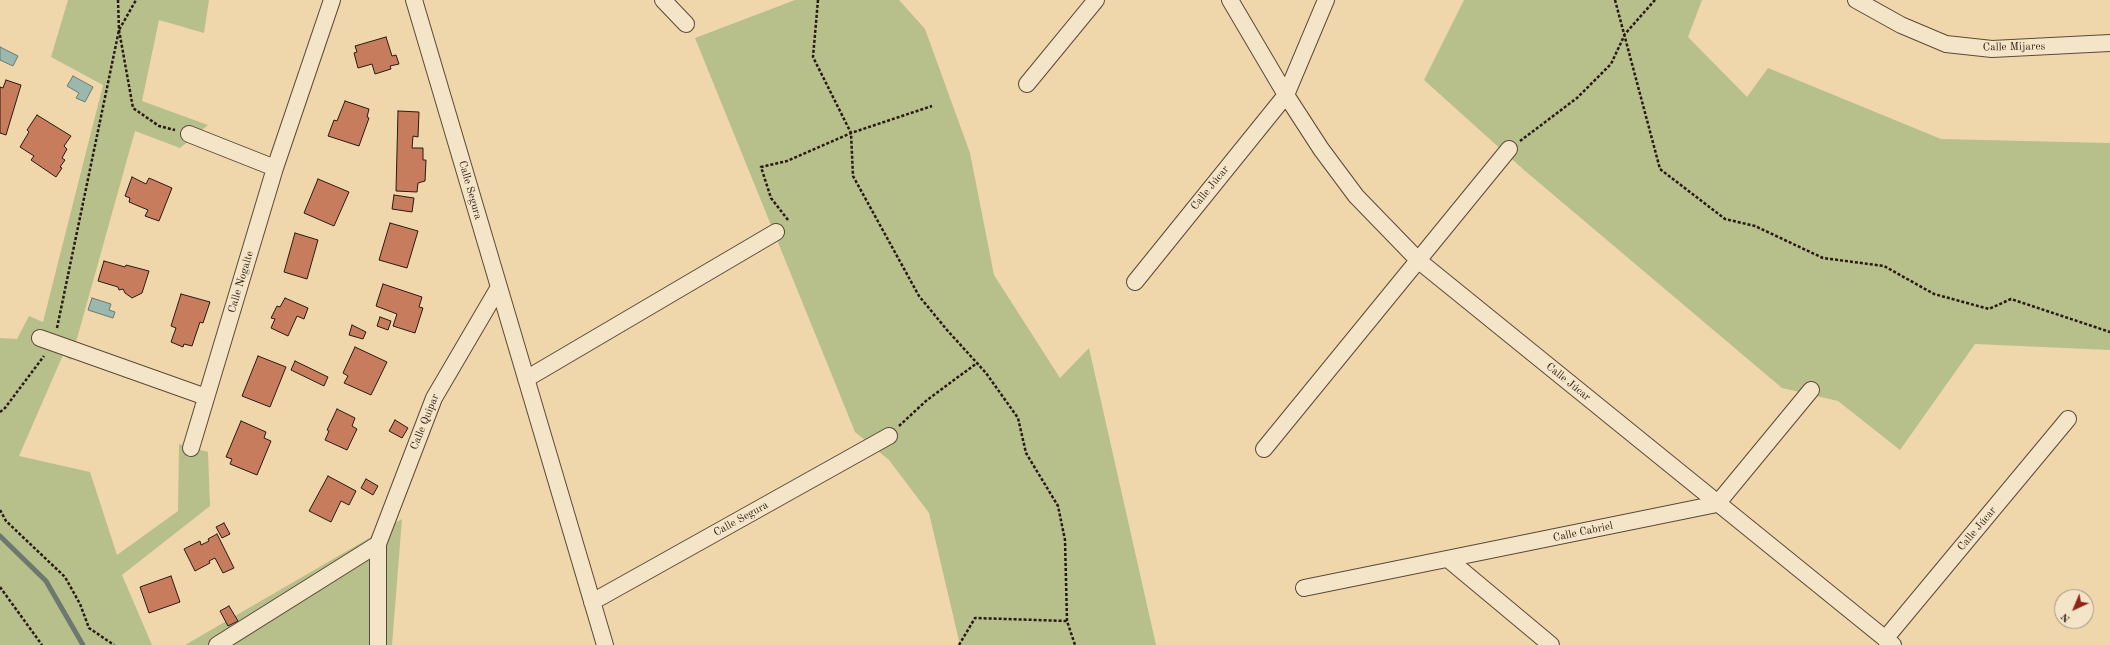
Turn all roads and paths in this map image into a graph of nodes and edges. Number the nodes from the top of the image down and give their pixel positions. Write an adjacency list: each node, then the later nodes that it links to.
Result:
1 (118, 0): 14 (path)
2 (136, 0): 14 (path)
3 (332, 0): 23 (street, Calle Nogalte)
4 (414, 0): 28 (street, Calle Segura)
5 (663, 0): 13 (street)
6 (818, 0): 20 (path)
7 (1096, 0): 17 (street)
8 (1230, 0): 18 (street, Calle Júcar)
9 (1326, 0): 18 (street, Calle Júcar)
10 (1615, 0): 15 (path)
11 (1656, 0): 15 (path)
12 (1856, 0): 16 (street, Calle Mijares)
13 (686, 24)
14 (119, 30): 21 (path); 30 (path)
15 (1625, 34): 22 (path); 29 (path)
16 (2110, 43)
17 (1027, 84)
18 (1286, 95): 26 (street, Calle Júcar); 27 (street, Calle Júcar)
19 (932, 106): 20 (path)
20 (851, 133): 24 (path); 31 (path)
21 (189, 134): 23 (street)
22 (1509, 149): 26 (street)
23 (275, 168): 34 (street, Calle Nogalte)
24 (789, 221)
25 (776, 232): 32 (street)
26 (1419, 261): 39 (street); 40 (street, Calle Júcar)
27 (1135, 282)
28 (499, 287): 32 (street, Calle Segura); 42 (street, Calle Quipar)
29 (2110, 332)
30 (47, 340): 34 (street); 35 (path)
31 (977, 363): 37 (path); 47 (path)
32 (526, 379): 46 (street, Calle Segura)
33 (1811, 390): 40 (street)
34 (206, 397): 38 (street, Calle Nogalte)
35 (0, 412)
36 (2068, 419): 48 (street, Calle Júcar)
37 (889, 436): 46 (street, Calle Segura)
38 (191, 448)
39 (1264, 449)
40 (1717, 504): 43 (street, Calle Cabriel); 48 (street, Calle Júcar)
41 (0, 510): 50 (path)
42 (378, 544): 51 (street); 52 (street, Calle Quipar)
43 (1448, 559): 45 (street, Calle Cabriel); 56 (street)
44 (0, 587): 49 (path)
45 (1304, 588)
46 (592, 602): 53 (street, Calle Segura)
47 (1067, 621): 54 (path); 55 (path)
48 (1889, 642)
49 (42, 645)
50 (114, 645)
51 (217, 645)
52 (378, 645)
53 (605, 645)
54 (959, 645)
55 (1075, 645)
56 (1551, 645)

